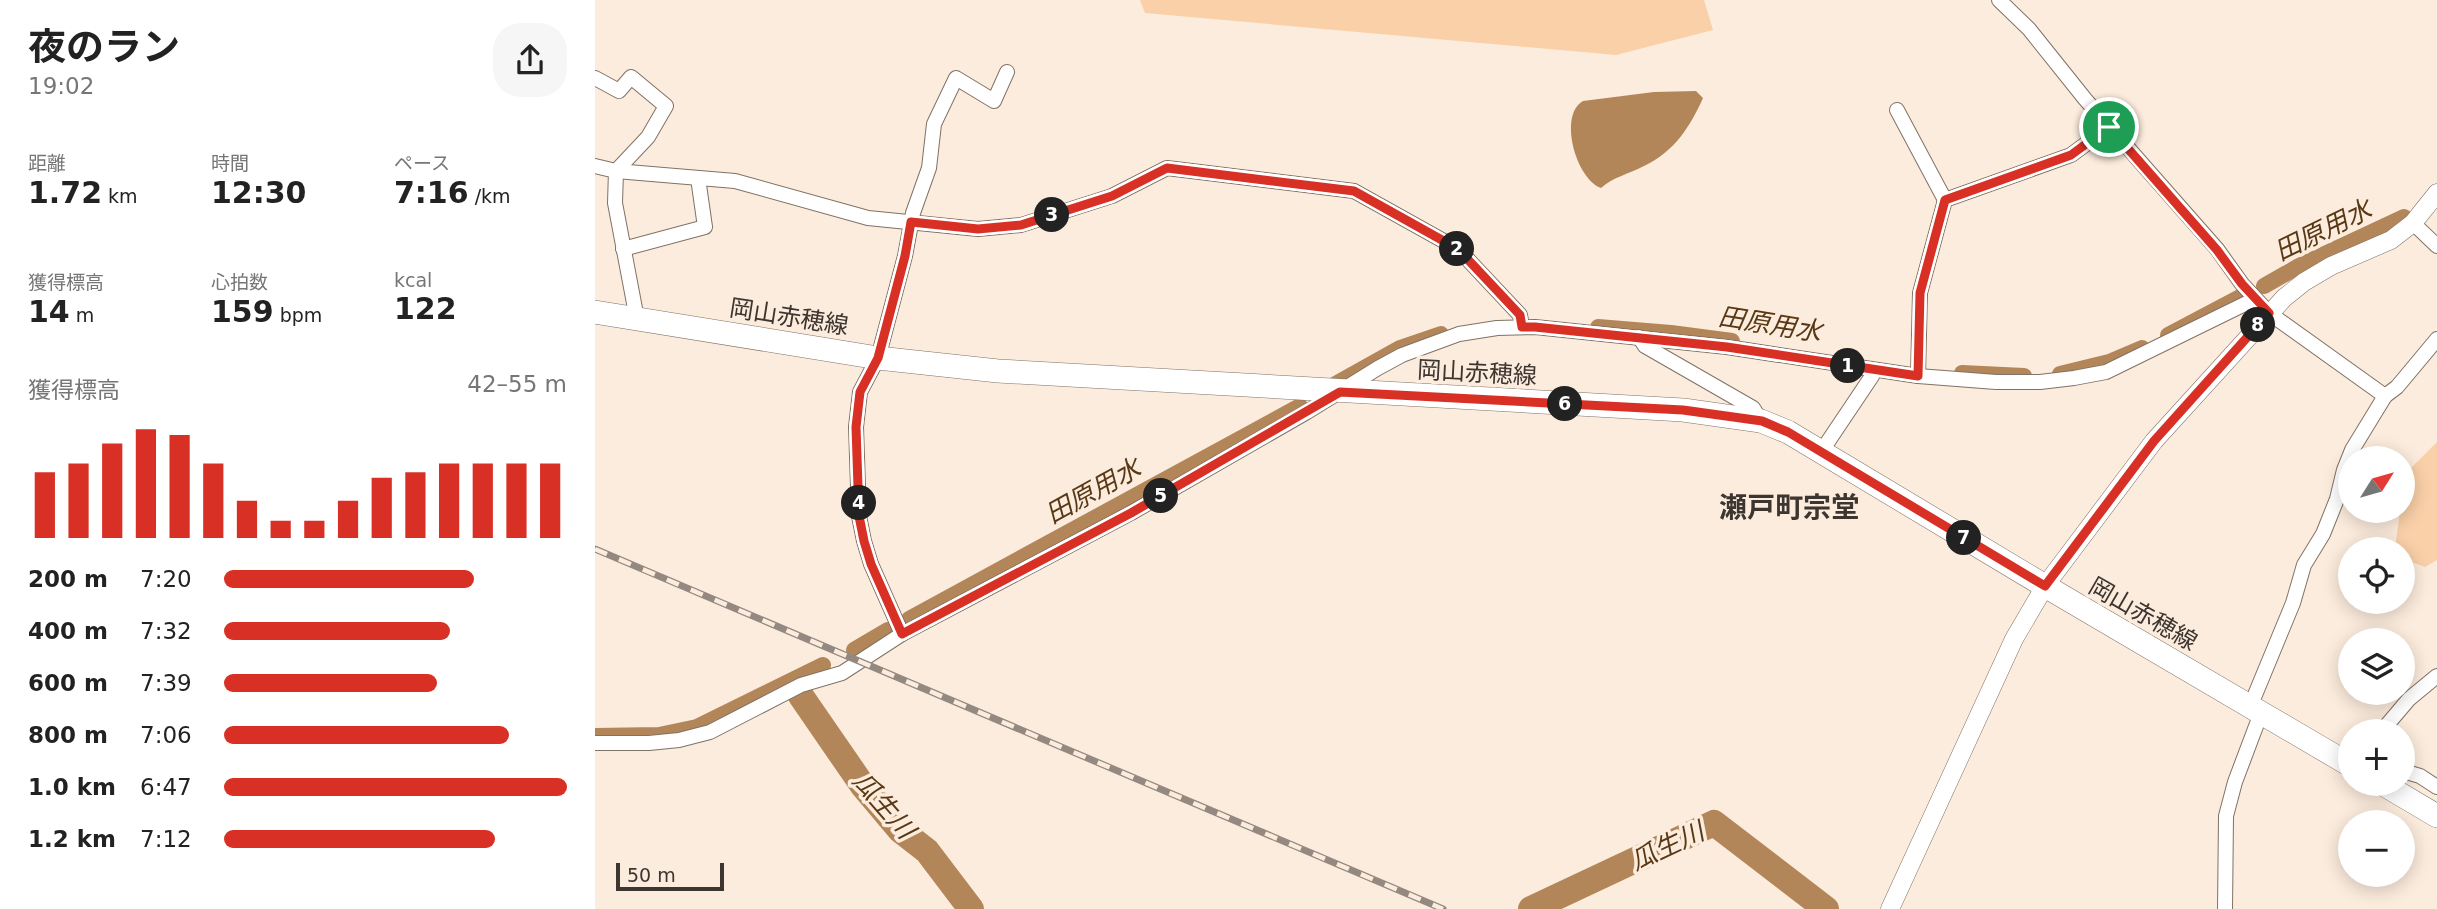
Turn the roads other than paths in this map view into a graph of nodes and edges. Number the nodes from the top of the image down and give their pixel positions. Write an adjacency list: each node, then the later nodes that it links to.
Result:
1 (1999, 0): 5 (street)
2 (1007, 72): 11 (street)
3 (595, 78): 7 (street)
4 (1897, 110): 10 (street)
5 (2109, 127): 10 (street); 15 (street)
6 (595, 166): 7 (street)
7 (616, 171): 8 (street); 14 (street)
8 (698, 178): 11 (street); 14 (street)
9 (2436, 196): 12 (street)
10 (1945, 200): 24 (street)
11 (911, 222): 19 (street); 22 (street)
12 (2413, 223): 13 (street); 17 (street)
13 (2437, 246)
14 (623, 249): 18 (street)
15 (2255, 299): 17 (street); 24 (street)
16 (595, 312): 18 (main road, 岡山赤穂線)
17 (2269, 313): 26 (street); 29 (street)
18 (637, 319): 22 (main road, 岡山赤穂線)
19 (1521, 322): 20 (street); 25 (street)
20 (1639, 337): 23 (street); 27 (street)
21 (2437, 339): 26 (street)
22 (878, 358): 25 (main road, 岡山赤穂線); 30 (street)
23 (1873, 370): 24 (street); 28 (street)
24 (1919, 372)
25 (1340, 392): 27 (main road, 岡山赤穂線); 30 (street)
26 (2385, 396): 32 (street)
27 (1762, 421): 28 (main road, 岡山赤穂線)
28 (1821, 452): 29 (main road, 岡山赤穂線)
29 (2045, 586): 32 (main road, 岡山赤穂線); 40 (street)
30 (902, 634): 34 (street)
31 (2437, 676): 33 (street)
32 (2256, 710): 35 (main road, 岡山赤穂線); 41 (street)
33 (2392, 719)
34 (595, 743)
35 (2338, 755)
36 (2415, 775): 37 (street)
37 (2437, 787)
38 (2403, 796): 39 (main road)
39 (2437, 816)
40 (1889, 909)
41 (2225, 909)

